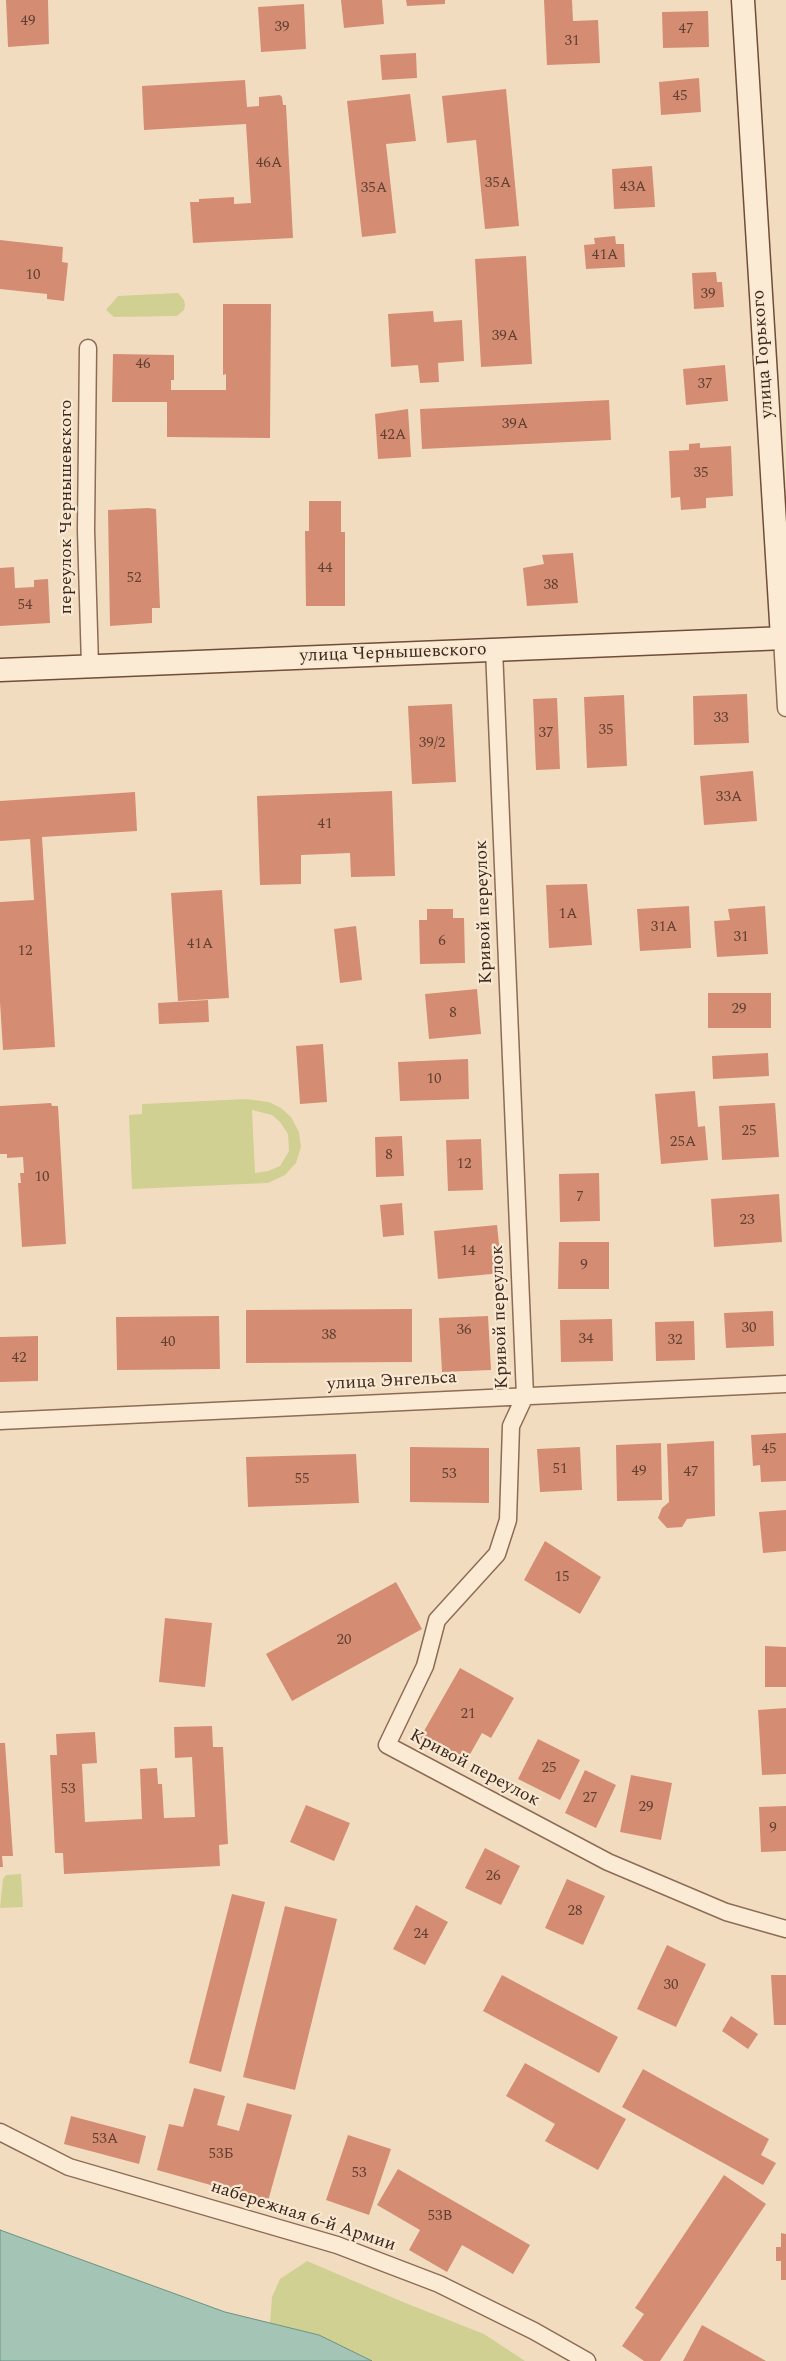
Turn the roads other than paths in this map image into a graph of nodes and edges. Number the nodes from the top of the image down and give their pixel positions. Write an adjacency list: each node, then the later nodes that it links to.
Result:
1 (743, 0): 3 (main road, улица Горького)
2 (88, 348): 5 (street, переулок Чернышевского)
3 (784, 638): 4 (main road, улица Чернышевского); 7 (street, улица Горького)
4 (494, 649): 5 (main road, улица Чернышевского); 9 (street, Кривой переулок)
5 (90, 666): 6 (main road, улица Чернышевского)
6 (0, 670)
7 (786, 708)
8 (786, 1384): 9 (street, улица Энгельса)
9 (525, 1396): 10 (street, улица Энгельса); 11 (street, Кривой переулок)
10 (0, 1421)
11 (786, 1929)
12 (0, 2132): 13 (street, набережная 6-й Армии)
13 (587, 2361)

